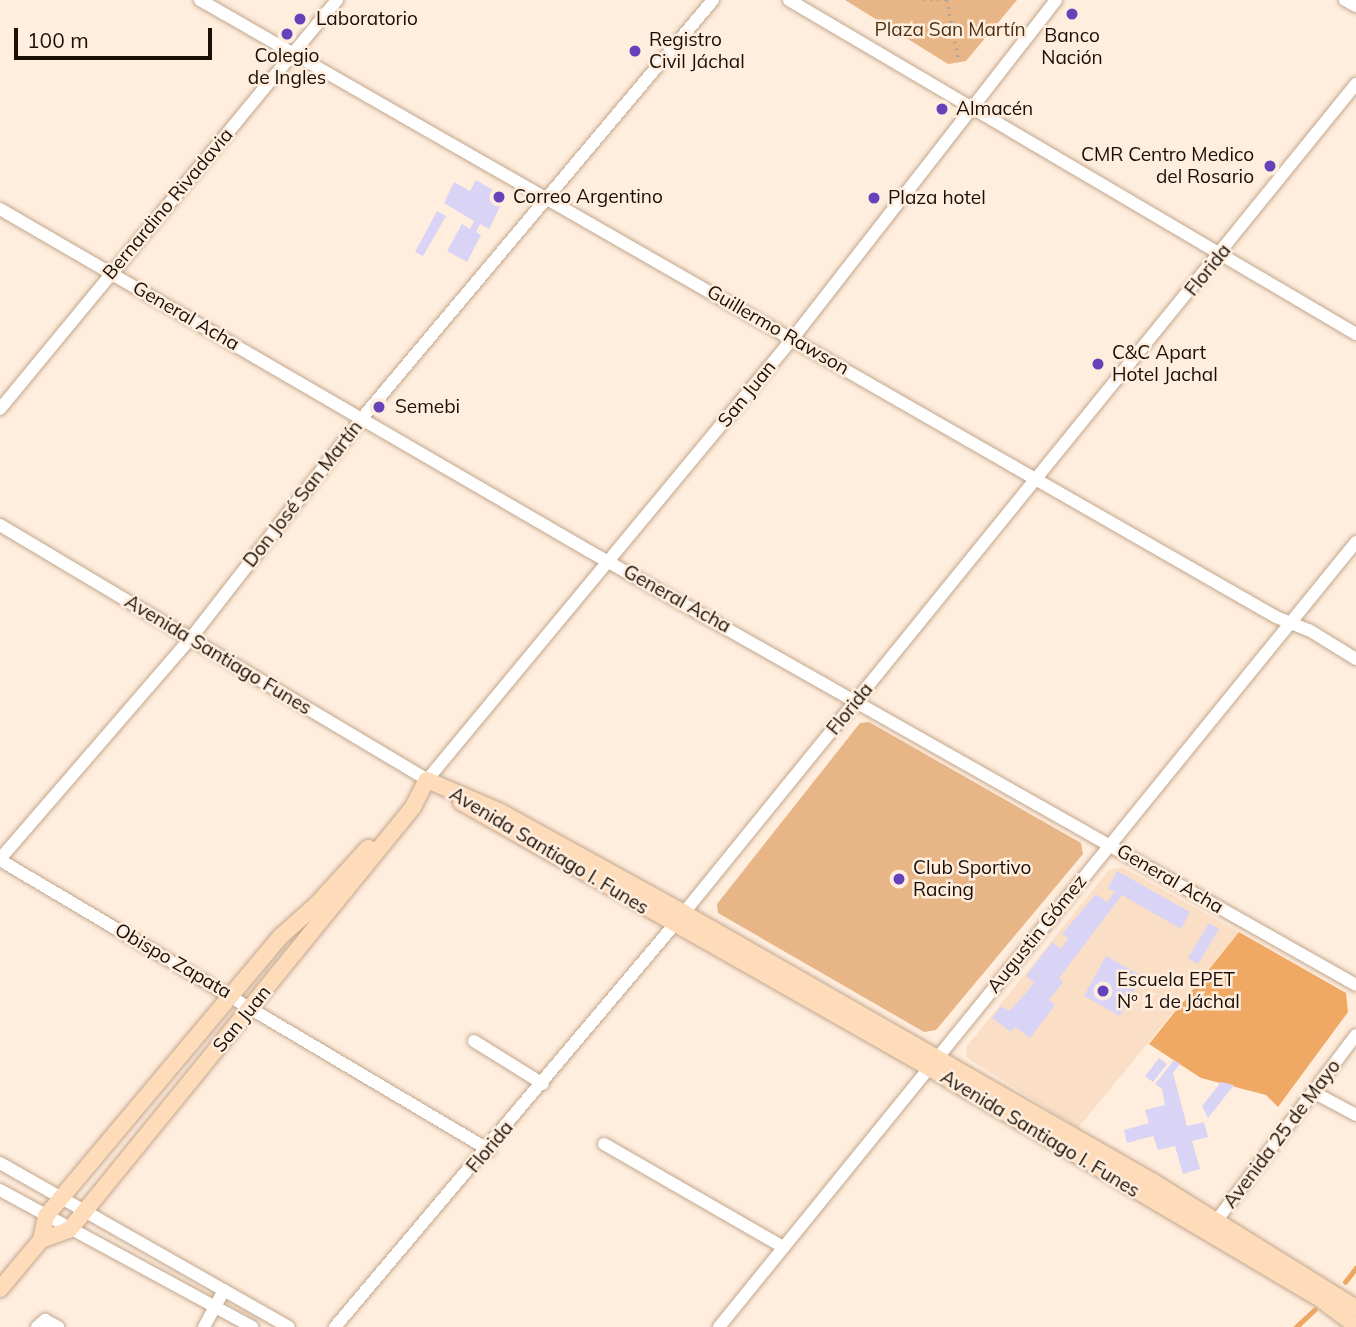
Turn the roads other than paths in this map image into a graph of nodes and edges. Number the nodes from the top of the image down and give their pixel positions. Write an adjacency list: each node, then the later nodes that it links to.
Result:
1 (200, 0): 8 (street, Guillermo Rawson)
2 (337, 0): 8 (street, Bernardino Rivadavia)
3 (713, 0): 11 (street, Don José San Martín)
4 (789, 0): 10 (street)
5 (1056, 0): 10 (street, San Juan)
6 (1346, 0): 7 (street)
7 (1356, 6)
8 (294, 53): 11 (street, Guillermo Rawson); 14 (street, Bernardino Rivadavia)
9 (1356, 84): 13 (street, Florida)
10 (972, 105): 13 (street); 16 (street, San Juan)
11 (550, 198): 16 (street, Guillermo Rawson); 18 (street, Don José San Martín)
12 (0, 209): 14 (street, General Acha)
13 (1219, 256): 15 (street); 19 (street, Florida)
14 (111, 274): 17 (street, Bernardino Rivadavia); 18 (street, General Acha)
15 (1356, 334)
16 (793, 338): 19 (street, Guillermo Rawson); 22 (street, San Juan)
17 (0, 409)
18 (363, 417): 22 (street, General Acha); 24 (street, Don José San Martín)
19 (1037, 480): 23 (street, Guillermo Rawson); 26 (street, Florida)
20 (0, 525): 24 (street, Avenida Santiago Funes)
21 (1356, 542): 23 (street, Augustin Gómez)
22 (611, 562): 26 (street, General Acha); 27 (street, San Juan)
23 (1290, 623): 25 (street, Guillermo Rawson); 28 (street, Augustin Gómez)
24 (191, 638): 27 (street, Avenida Santiago Funes); 29 (street, Don José San Martín)
25 (1356, 659)
26 (857, 701): 28 (street, General Acha); 30 (street, Florida)
27 (432, 782): 30 (main road, Avenida Santiago I. Funes); 32 (main road, San Juan); 33 (main road, San Juan)
28 (1111, 845): 31 (street, General Acha); 36 (street, Augustin Gómez)
29 (0, 860): 32 (street, Obispo Zapata)
30 (679, 919): 36 (main road, Avenida Santiago I. Funes); 37 (street, Florida)
31 (1356, 985)
32 (231, 995): 33 (street, Obispo Zapata); 44 (main road, San Juan)
33 (251, 1007): 41 (street, Obispo Zapata); 45 (main road, San Juan)
34 (1356, 1035): 38 (street, Avenida 25 de Mayo)
35 (474, 1041): 37 (street)
36 (932, 1061): 47 (main road, Avenida Santiago I. Funes); 49 (main road, Avenida Santiago I. Funes); 51 (street, Augustin Gómez)
37 (543, 1084): 41 (street, Florida)
38 (1313, 1092): 39 (street); 47 (street, Avenida 25 de Mayo)
39 (1356, 1115)
40 (604, 1144): 51 (street)
41 (489, 1150): 62 (street, Florida)
42 (0, 1163): 44 (street)
43 (0, 1190): 46 (street)
44 (61, 1198): 45 (street); 46 (main road, San Juan)
45 (84, 1212): 48 (main road, San Juan); 53 (street)
46 (46, 1216): 48 (street); 50 (main road, San Juan)
47 (1218, 1220): 49 (street, Avenida 25 de Mayo); 55 (main road, Avenida Santiago I. Funes)
48 (69, 1230): 50 (main road); 54 (street)
49 (1207, 1233): 56 (main road, Avenida Santiago I. Funes)
50 (41, 1240): 52 (main road, San Juan)
51 (783, 1247): 63 (street, Augustin Gómez)
52 (0, 1289)
53 (224, 1290): 54 (street); 61 (street)
54 (214, 1307): 59 (street); 60 (street)
55 (1356, 1308)
56 (1356, 1326)
57 (37, 1327): 58 (street)
58 (58, 1327)
59 (204, 1327)
60 (252, 1327)
61 (289, 1327)
62 (335, 1327)
63 (719, 1327)

